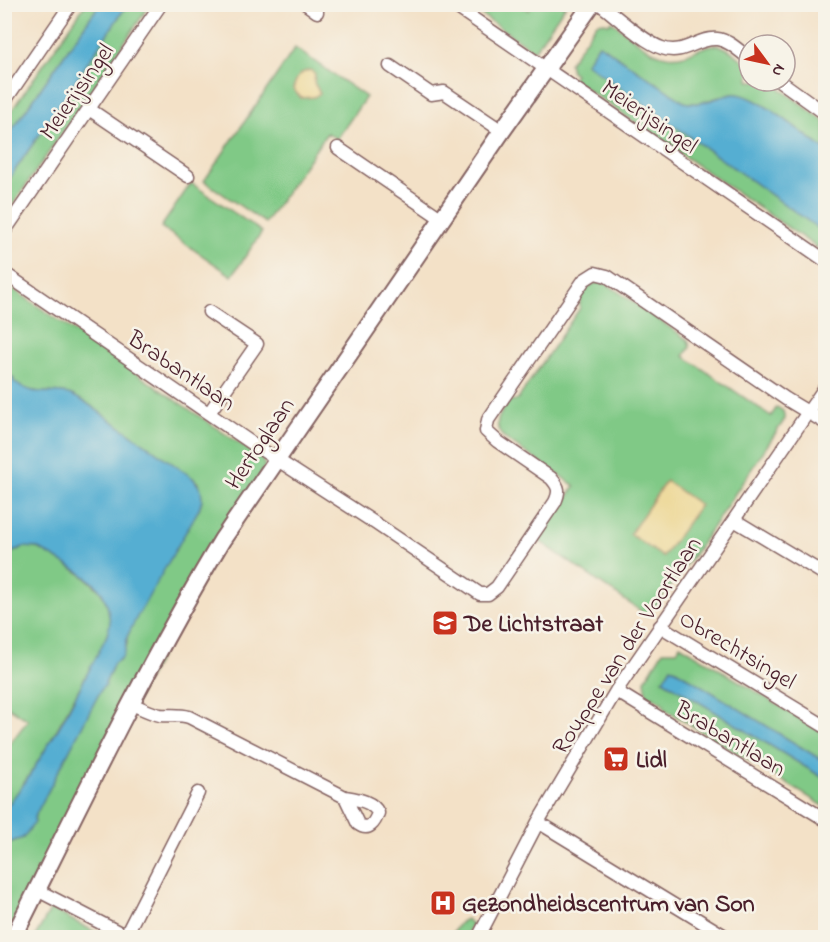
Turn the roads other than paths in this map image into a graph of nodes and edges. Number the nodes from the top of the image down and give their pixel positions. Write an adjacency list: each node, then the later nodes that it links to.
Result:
1 (71, 4): 12 (street)
2 (161, 4): 13 (street, Meierijsingel)
3 (306, 4): 7 (street)
4 (452, 4): 10 (street, Meierijsingel)
5 (592, 4): 10 (street, Hertoglaan)
6 (600, 4): 8 (street)
7 (317, 12)
8 (737, 49)
9 (390, 66): 15 (street)
10 (545, 69): 15 (street, Hertoglaan); 20 (street, Meierijsingel)
11 (796, 93): 14 (street)
12 (4, 102)
13 (89, 109): 17 (street); 19 (street, Meierijsingel)
14 (825, 114)
15 (502, 131): 18 (street, Hertoglaan)
16 (338, 147): 18 (street)
17 (188, 176)
18 (442, 219): 27 (street, Hertoglaan)
19 (4, 232)
20 (825, 261)
21 (4, 273): 25 (street, Brabantlaan)
22 (209, 312): 25 (street)
23 (825, 386): 24 (street, Rouppe van der Voortlaan)
24 (807, 412): 26 (street); 27 (street, Brabantlaan); 28 (street, Rouppe van der Voortlaan)
25 (209, 413): 27 (street, Brabantlaan)
26 (825, 423)
27 (277, 460): 32 (street, Hertoglaan)
28 (734, 520): 29 (street); 30 (street, Rouppe van der Voortlaan)
29 (825, 576)
30 (660, 626): 31 (street, Rouppe van der Voortlaan); 33 (street, Obrechtsingel)
31 (616, 691): 36 (street, Brabantlaan); 37 (street, Rouppe van der Voortlaan)
32 (132, 704): 35 (street); 38 (street, Hertoglaan)
33 (825, 727)
34 (198, 793): 39 (street)
35 (345, 797)
36 (825, 820)
37 (538, 822): 43 (street, Rouppe van der Voortlaan); 44 (street)
38 (37, 890): 39 (street); 40 (street, Hertoglaan)
39 (128, 936)
40 (13, 938)
41 (429, 938): 42 (street)
42 (437, 938)
43 (478, 938)
44 (728, 938)

